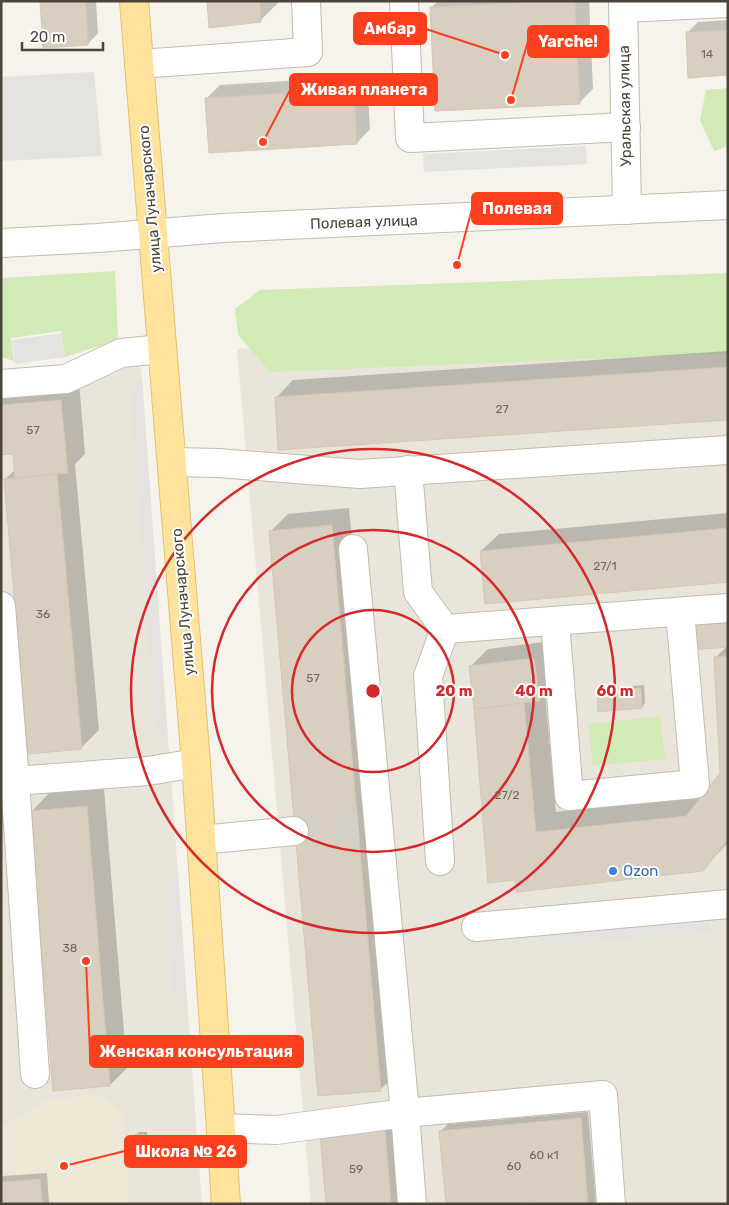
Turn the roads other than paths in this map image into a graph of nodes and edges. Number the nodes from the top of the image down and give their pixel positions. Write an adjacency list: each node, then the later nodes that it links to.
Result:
1 (134, 1): 6 (main road, улица Луначарского)
2 (306, 1): 6 (street)
3 (404, 1): 7 (street)
4 (728, 3): 5 (street)
5 (624, 5): 7 (street, Уральская улица)
6 (139, 64): 10 (main road, улица Луначарского)
7 (626, 127): 9 (street, Уральская улица)
8 (728, 205): 9 (street, Полевая улица)
9 (628, 210): 10 (street, Полевая улица)
10 (154, 234): 11 (street, Полевая улица); 12 (main road, улица Луначарского)
11 (1, 243)
12 (162, 349): 13 (street); 15 (main road, улица Луначарского)
13 (1, 384)
14 (728, 450): 16 (street)
15 (172, 462): 16 (street); 23 (main road, улица Луначарского)
16 (408, 470): 22 (street)
17 (353, 549): 31 (street)
18 (1, 606): 24 (street)
19 (728, 608): 20 (street)
20 (680, 612): 21 (street); 21 (street)
21 (555, 621): 22 (street)
22 (445, 629): 27 (street)
23 (196, 763): 24 (street); 26 (main road, улица Луначарского)
24 (15, 781): 30 (street)
25 (294, 831): 26 (street)
26 (201, 840): 32 (main road, улица Луначарского)
27 (440, 861)
28 (728, 904): 29 (street)
29 (476, 927)
30 (35, 1074)
31 (406, 1113): 32 (street); 34 (street); 35 (street)
32 (221, 1128): 33 (main road, улица Луначарского)
33 (226, 1204)
34 (412, 1204)
35 (611, 1204)

